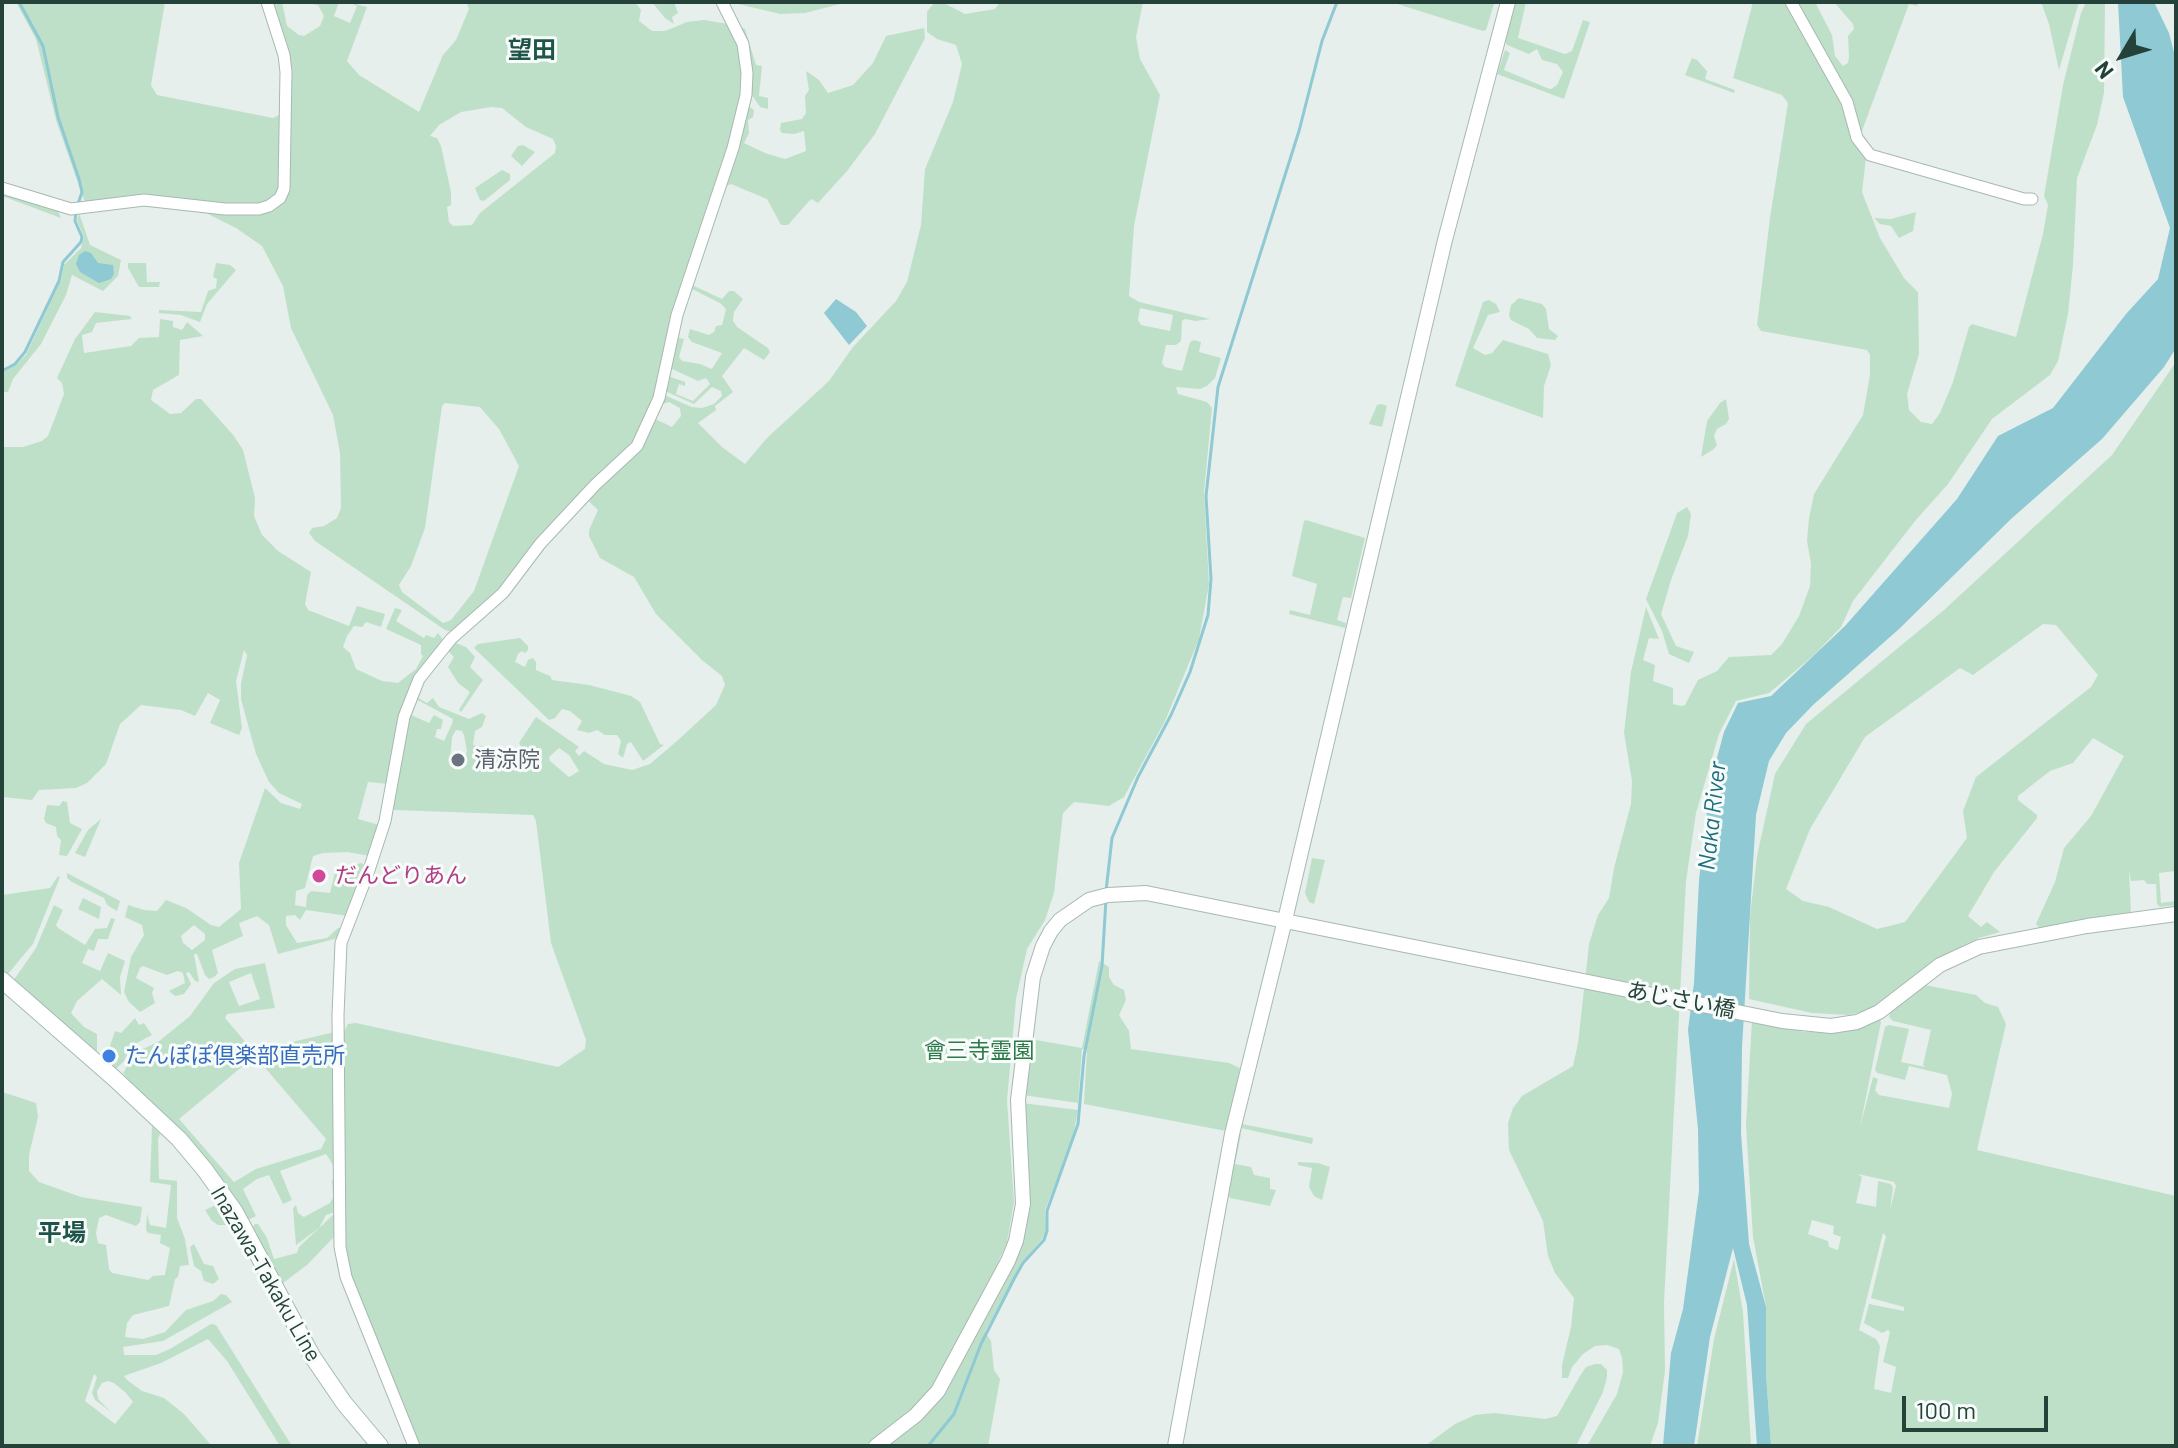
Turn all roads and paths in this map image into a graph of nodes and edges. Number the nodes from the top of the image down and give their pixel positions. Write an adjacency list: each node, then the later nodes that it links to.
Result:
1 (267, 2): 5 (street)
2 (722, 2): 11 (street)
3 (1508, 2): 8 (street)
4 (1791, 2): 6 (street)
5 (2, 188)
6 (2032, 199)
7 (2176, 914): 8 (street, あじさい橋)
8 (1285, 920): 12 (street, あじさい橋); 13 (street)
9 (2, 980): 10 (main road, Inazawa-Takaku Line)
10 (380, 1446)
11 (414, 1446)
12 (876, 1446)
13 (1175, 1446)

